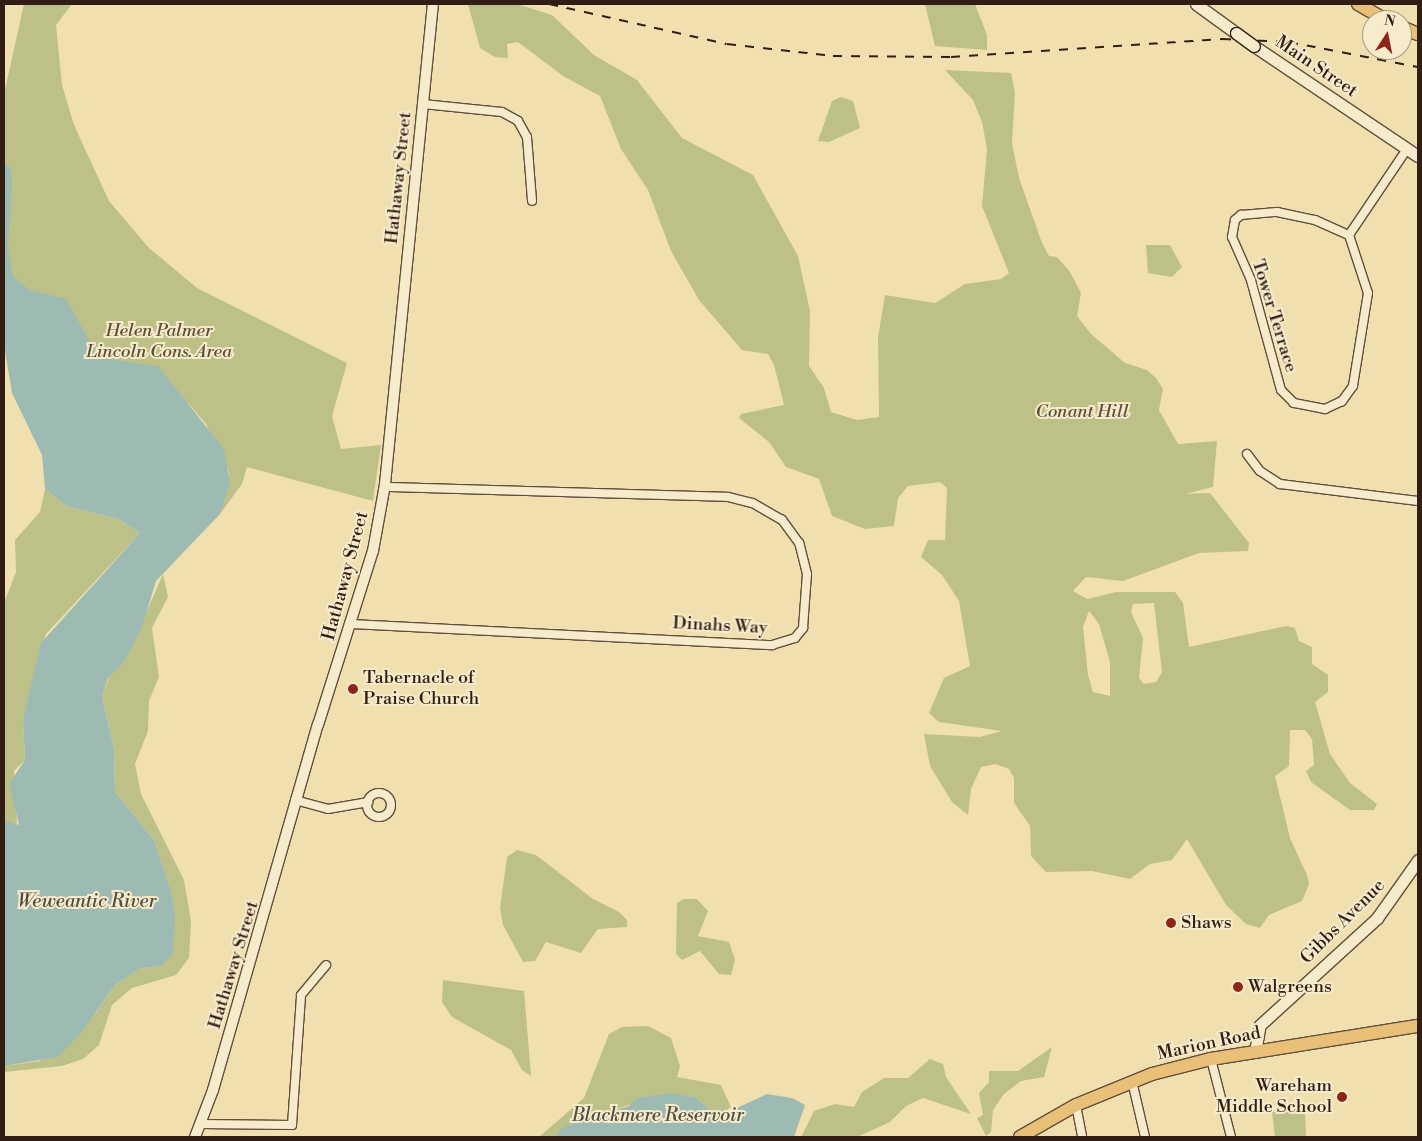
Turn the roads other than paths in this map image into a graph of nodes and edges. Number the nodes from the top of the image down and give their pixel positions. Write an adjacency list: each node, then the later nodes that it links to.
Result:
1 (433, 4): 3 (street, Hathaway Street)
2 (1196, 4): 4 (main road, Main Street, bridge)
3 (423, 104): 6 (street); 9 (street, Hathaway Street)
4 (1407, 149): 5 (main road, Main Street); 7 (street)
5 (1418, 156)
6 (532, 201)
7 (1349, 235): 7 (street, Tower Terrace)
8 (1247, 454): 10 (street)
9 (385, 487): 11 (street, Hathaway Street); 11 (street, Dinahs Way)
10 (1418, 501)
11 (351, 624): 12 (street, Hathaway Street)
12 (295, 800): 13 (street); 21 (street, Hathaway Street)
13 (368, 802)
14 (1418, 860): 17 (main road, Gibbs Avenue)
15 (326, 965): 21 (street)
16 (1418, 1026): 17 (main road, Marion Road)
17 (1255, 1052): 18 (main road, Marion Road)
18 (1211, 1059): 19 (main road, Marion Road); 26 (street)
19 (1132, 1081): 20 (main road, Marion Road); 25 (street)
20 (1076, 1105): 23 (main road, Marion Road); 24 (street)
21 (201, 1124): 22 (street, Hathaway Street)
22 (195, 1137)
23 (1020, 1137)
24 (1082, 1137)
25 (1144, 1137)
26 (1231, 1137)

